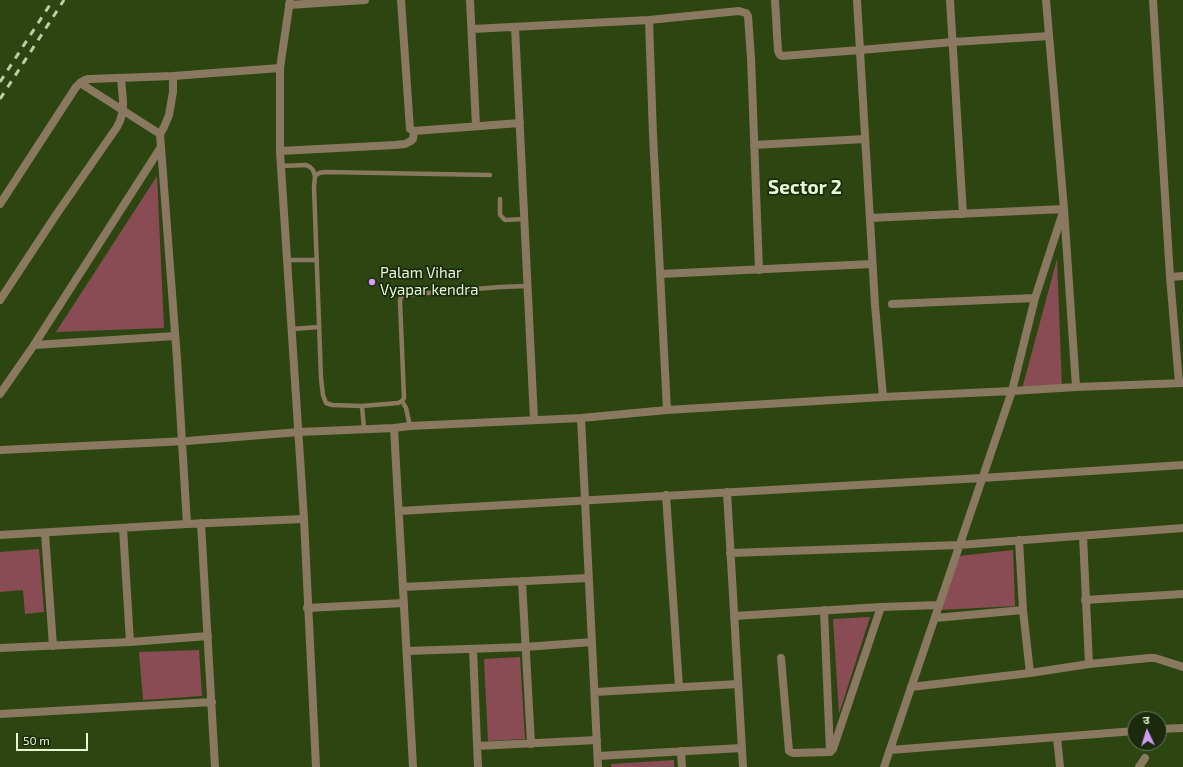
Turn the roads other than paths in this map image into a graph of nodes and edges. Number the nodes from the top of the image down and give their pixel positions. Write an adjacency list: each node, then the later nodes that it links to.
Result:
1 (365, 0): 9 (street)
2 (401, 0): 23 (street)
3 (470, 0): 12 (street)
4 (775, 0): 15 (street)
5 (857, 0): 15 (street)
6 (950, 0): 14 (street)
7 (1046, 0): 13 (street)
8 (1153, 0): 44 (street)
9 (290, 3): 16 (street)
10 (649, 20): 11 (street); 26 (street); 42 (street)
11 (515, 27): 12 (street); 21 (street)
12 (472, 29): 22 (street)
13 (1049, 36): 14 (street); 34 (street)
14 (952, 42): 15 (street); 35 (street)
15 (860, 50): 25 (street)
16 (280, 68): 17 (street); 28 (street)
17 (173, 76): 18 (street); 24 (street)
18 (120, 78): 19 (street); 20 (street)
19 (80, 83): 20 (street); 33 (street)
20 (123, 110): 24 (street); 47 (street)
21 (520, 123): 22 (street); 37 (street)
22 (476, 126): 23 (street)
23 (414, 131): 28 (street)
24 (160, 134): 27 (street)
25 (865, 139): 26 (street); 36 (street)
26 (754, 145): 41 (street)
27 (161, 147): 51 (street); 52 (street)
28 (280, 151): 29 (street)
29 (281, 166): 31 (lane); 38 (street)
30 (490, 175): 31 (lane)
31 (316, 176): 39 (lane)
32 (500, 199): 37 (lane)
33 (0, 204)
34 (1064, 209): 35 (street); 46 (street); 54 (street)
35 (963, 214): 36 (street)
36 (870, 218): 40 (street)
37 (524, 219): 45 (street)
38 (287, 260): 39 (lane); 50 (street)
39 (316, 260): 49 (lane)
40 (872, 264): 41 (street); 57 (street)
41 (759, 270): 42 (street)
42 (660, 274): 60 (street)
43 (1183, 276): 44 (street)
44 (1170, 277): 53 (street)
45 (527, 286): 58 (lane); 62 (street)
46 (1035, 298): 48 (street); 55 (street)
47 (0, 300)
48 (892, 304)
49 (319, 327): 50 (lane); 59 (lane)
50 (292, 328): 66 (street)
51 (175, 336): 52 (street); 67 (street)
52 (34, 345): 56 (street)
53 (1181, 383): 54 (street)
54 (1076, 387): 55 (street)
55 (1012, 391): 57 (street); 70 (street)
56 (0, 394)
57 (883, 397): 60 (street)
58 (402, 401): 59 (lane); 63 (lane)
59 (362, 406): 65 (lane)
60 (667, 410): 61 (street)
61 (581, 418): 62 (street); 73 (street)
62 (534, 420): 63 (street)
63 (410, 426): 64 (street)
64 (394, 428): 65 (street); 74 (street)
65 (364, 429): 66 (street)
66 (299, 432): 67 (street); 75 (street)
67 (182, 441): 68 (street); 77 (street)
68 (0, 450)
69 (1183, 465): 70 (street)
70 (982, 478): 71 (street); 84 (street)
71 (727, 492): 72 (street); 85 (street)
72 (666, 495): 73 (street); 112 (street)
73 (584, 500): 74 (street); 86 (street)
74 (399, 512): 88 (street)
75 (304, 519): 76 (street); 94 (street)
76 (201, 523): 77 (street); 99 (street)
77 (187, 524): 78 (street)
78 (123, 528): 80 (street); 100 (street)
79 (1183, 528): 82 (street)
80 (46, 533): 81 (street); 102 (street)
81 (0, 535)
82 (1082, 536): 83 (street); 90 (street)
83 (1019, 540): 84 (street); 96 (street)
84 (959, 545): 85 (street); 92 (street)
85 (730, 553): 97 (street)
86 (588, 578): 87 (street); 101 (street)
87 (522, 581): 88 (street); 103 (street)
88 (403, 587): 91 (street)
89 (1183, 594): 90 (street)
90 (1086, 600): 108 (street)
91 (404, 603): 94 (street); 106 (street)
92 (939, 605): 93 (street); 98 (street)
93 (881, 607): 95 (street); 127 (street)
94 (308, 608): 131 (street)
95 (824, 610): 97 (street); 127 (street)
96 (1023, 610): 98 (street); 110 (street)
97 (734, 616): 111 (street)
98 (935, 618): 113 (street)
99 (208, 636): 100 (street); 115 (street)
100 (130, 642): 102 (street)
101 (592, 642): 103 (street); 114 (street)
102 (53, 646): 104 (street)
103 (525, 647): 105 (street); 122 (street)
104 (0, 648)
105 (473, 649): 106 (street); 123 (street)
106 (407, 650): 132 (street)
107 (781, 658): 127 (street)
108 (1089, 664): 109 (street); 110 (street)
109 (1183, 667)
110 (1030, 673): 113 (street)
111 (738, 684): 112 (street); 124 (street)
112 (679, 686): 114 (street)
113 (911, 687): 126 (street)
114 (595, 692): 121 (street)
115 (212, 702): 116 (street); 130 (street)
116 (0, 714)
117 (1183, 728): 118 (street)
118 (1167, 729)
119 (1127, 732): 120 (street)
120 (1057, 737): 126 (street); 138 (street)
121 (597, 740): 122 (street); 128 (street)
122 (531, 744): 123 (street)
123 (477, 746): 133 (street)
124 (742, 748): 125 (street); 136 (street)
125 (681, 750): 128 (street); 135 (street)
126 (890, 750): 137 (street)
127 (830, 752)
128 (598, 756): 134 (street)
129 (1145, 758): 139 (street)
130 (215, 767)
131 (316, 767)
132 (413, 767)
133 (478, 767)
134 (598, 767)
135 (682, 767)
136 (743, 767)
137 (884, 767)
138 (1060, 767)
139 (1139, 767)

